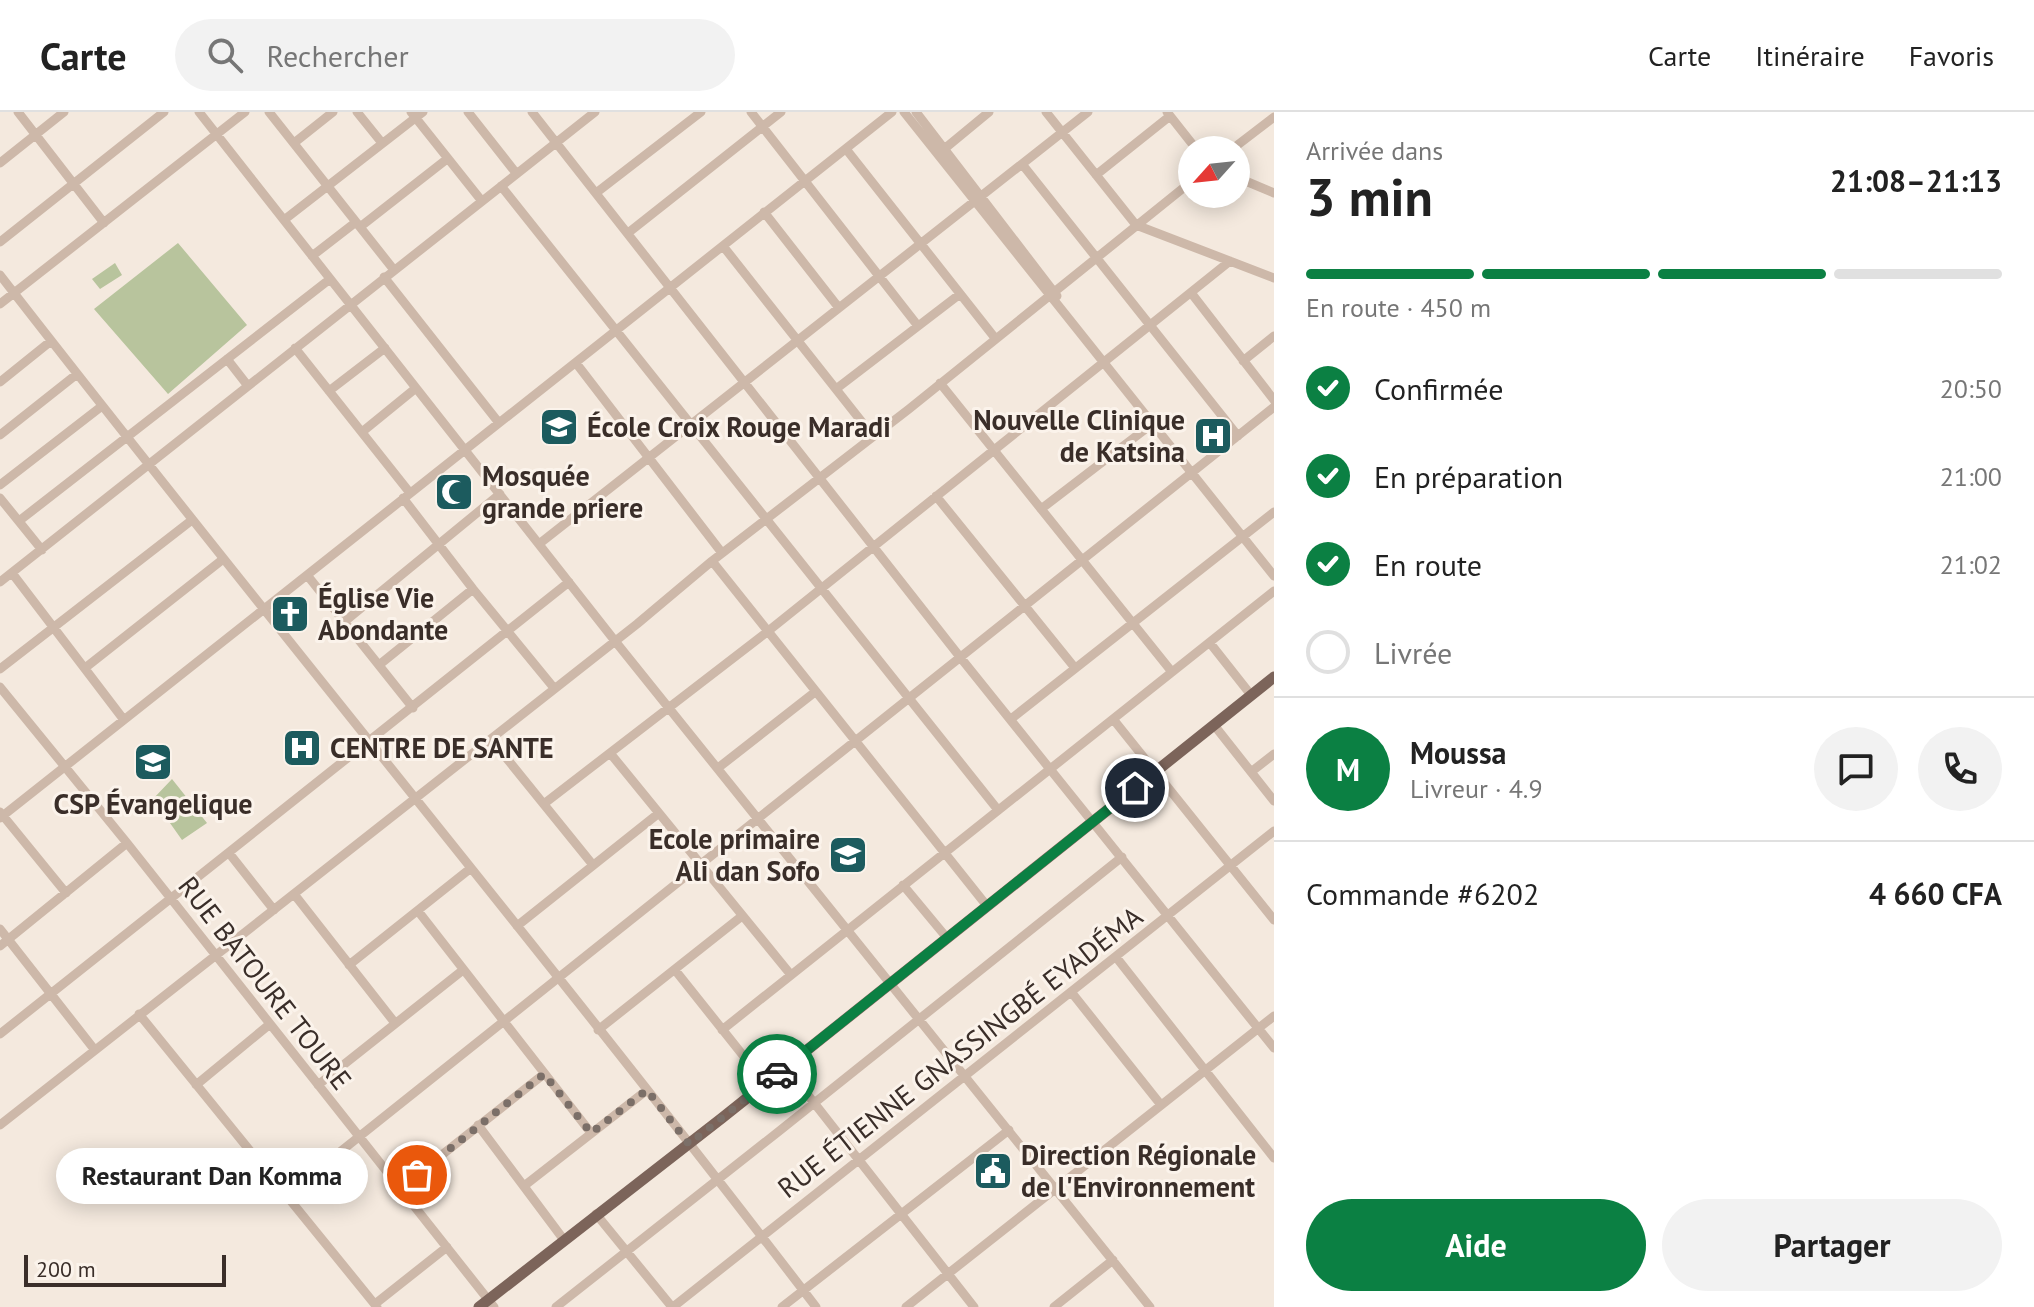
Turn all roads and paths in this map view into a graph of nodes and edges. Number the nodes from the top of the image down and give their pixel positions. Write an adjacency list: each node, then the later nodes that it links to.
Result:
1 (18, 112): 26 (street)
2 (64, 112): 26 (street)
3 (164, 112): 42 (street)
4 (199, 112): 27 (street)
5 (245, 112): 27 (street)
6 (269, 112): 30 (street)
7 (333, 112): 30 (street)
8 (357, 112): 31 (street)
9 (468, 112): 38 (street)
10 (532, 112): 32 (street)
11 (595, 112): 32 (street)
12 (701, 112): 46 (street)
13 (751, 112): 24 (street)
14 (781, 112): 24 (street)
15 (892, 112): 33 (street)
16 (904, 112): 34 (street)
17 (916, 112): 34 (street)
18 (989, 112): 34 (street)
19 (1046, 112): 25 (street)
20 (1088, 112): 25 (street)
21 (416, 114): 31 (street); 35 (street)
22 (1169, 114): 28 (street); 39 (street)
23 (1273, 115): 29 (street)
24 (763, 127): 40 (street); 55 (street)
25 (1062, 133): 37 (street); 39 (street)
26 (36, 134): 36 (street); 42 (street)
27 (217, 134): 51 (street); 52 (street)
28 (1186, 136)
29 (1248, 136)
30 (294, 143): 43 (street)
31 (382, 143): 43 (street)
32 (556, 143): 38 (street); 46 (street)
33 (846, 149): 40 (street); 57 (street)
34 (941, 151): 48 (street)
35 (447, 159): 49 (street); 53 (street)
36 (0, 163)
37 (1022, 164): 48 (street); 60 (street)
38 (516, 173): 44 (street)
39 (1096, 175): 54 (street)
40 (805, 181): 50 (street); 65 (street)
41 (1250, 183): 47 (street)
42 (74, 184): 52 (street); 56 (street)
43 (328, 186): 51 (street); 53 (street)
44 (501, 186): 49 (street); 78 (street)
45 (1178, 192): 54 (street)
46 (596, 193): 55 (street)
47 (1274, 193)
48 (978, 199): 57 (street); 71 (street)
49 (481, 200): 62 (street)
50 (764, 212): 58 (street); 75 (street)
51 (284, 220): 59 (street)
52 (104, 223): 69 (street)
53 (358, 225): 59 (street); 62 (street)
54 (1136, 225): 60 (street); 61 (street)
55 (628, 233): 68 (street)
56 (0, 242)
57 (921, 244): 65 (street); 70 (street)
58 (723, 246): 68 (street); 82 (street)
59 (312, 256): 67 (street)
60 (1096, 258): 71 (street); 77 (street)
61 (1230, 261): 66 (street); 72 (street)
62 (394, 270): 64 (street)
63 (0, 275): 69 (street)
64 (384, 277): 74 (street); 100 (street)
65 (879, 277): 75 (street); 76 (street)
66 (1274, 278)
67 (330, 279): 74 (street); 85 (street)
68 (671, 288): 78 (street); 91 (street)
69 (14, 293): 73 (street); 81 (street)
70 (960, 294): 76 (street); 80 (street)
71 (1052, 294): 80 (street); 88 (street)
72 (1192, 294): 77 (street); 86 (street)
73 (0, 304)
74 (350, 304): 83 (street); 84 (street)
75 (839, 308): 82 (street)
76 (918, 326): 95 (street)
77 (1151, 326): 88 (street); 106 (street)
78 (617, 332): 87 (street); 102 (street)
79 (1274, 336): 86 (street)
80 (995, 338): 92 (street)
81 (51, 341): 89 (street); 90 (street)
82 (798, 341): 91 (street); 95 (street)
83 (295, 348): 93 (street); 96 (street)
84 (385, 348): 94 (street); 96 (street)
85 (227, 359): 93 (street); 107 (street)
86 (1243, 361): 97 (street)
87 (576, 363): 100 (street); 110 (street)
88 (1103, 363): 101 (street); 109 (street)
89 (77, 374): 98 (street); 104 (street)
90 (0, 382)
91 (745, 382): 102 (street); 113 (street)
92 (940, 383): 105 (street); 109 (street)
93 (248, 386): 111 (street)
94 (416, 388): 103 (street); 108 (street)
95 (836, 389): 105 (street)
96 (329, 391): 103 (street)
97 (1274, 400)
98 (102, 406): 107 (street); 114 (street)
99 (1274, 407): 106 (street)
100 (499, 423): 108 (street)
101 (1152, 424): 112 (street); 119 (street)
102 (691, 425): 110 (street); 121 (street)
103 (362, 432): 116 (street)
104 (0, 435)
105 (873, 436): 113 (street)
106 (1238, 436): 112 (street)
107 (126, 437): 111 (street); 123 (street)
108 (465, 450): 115 (street); 116 (street)
109 (994, 450): 117 (street); 119 (street)
110 (649, 458): 125 (street); 129 (street)
111 (148, 466): 122 (street); 128 (street)
112 (1191, 473): 124 (street); 131 (street)
113 (820, 477): 121 (street); 127 (street)
114 (0, 485)
115 (500, 494): 125 (street); 126 (street)
116 (406, 496): 126 (street); 134 (street)
117 (936, 496): 127 (street); 141 (street)
118 (0, 498): 123 (street)
119 (1041, 509): 131 (street)
120 (1274, 512): 124 (street)
121 (766, 519): 129 (street); 138 (street)
122 (192, 520): 130 (street); 145 (street)
123 (19, 521): 128 (street)
124 (1242, 536): 135 (street); 144 (street)
125 (539, 544): 137 (street)
126 (439, 545): 139 (street); 143 (street)
127 (874, 546): 138 (street); 150 (street)
128 (42, 550): 133 (street)
129 (722, 553): 132 (street)
130 (222, 560): 142 (street); 152 (street)
131 (1082, 560): 141 (street); 144 (street)
132 (712, 561): 147 (street); 148 (street)
133 (12, 573): 136 (street); 145 (street)
134 (307, 575): 142 (street); 143 (street)
135 (1274, 576)
136 (0, 582)
137 (569, 582): 146 (street); 148 (street)
138 (821, 588): 147 (street); 161 (street)
139 (473, 589): 146 (street); 151 (street)
140 (1274, 591): 149 (street)
141 (1024, 606): 150 (street); 153 (street)
142 (264, 610): 166 (street); 169 (street)
143 (344, 622): 151 (street)
144 (1132, 622): 153 (street); 155 (street)
145 (53, 627): 152 (street); 154 (street)
146 (507, 632): 158 (street); 162 (street)
147 (767, 632): 159 (street); 163 (street)
148 (615, 641): 158 (street); 163 (street)
149 (1210, 643): 155 (street); 160 (street)
150 (960, 657): 161 (street); 164 (street)
151 (379, 665): 162 (street)
152 (85, 668): 166 (street)
153 (1075, 668): 164 (street)
154 (0, 669)
155 (1172, 672): 165 (street)
156 (1274, 677): 160 (main road)
157 (0, 687): 173 (street, RUE BATOURE TOURE)
158 (554, 688): 168 (street)
159 (815, 692): 170 (street); 174 (street)
160 (1251, 695): 167 (main road)
161 (909, 698): 170 (street); 181 (street)
162 (413, 708): 169 (street)
163 (670, 708): 171 (street); 174 (street)
164 (1011, 719): 175 (street)
165 (1113, 719): 175 (street); 176 (street)
166 (124, 720): 173 (street)
167 (1214, 725): 176 (main road); 177 (street)
168 (491, 739): 178 (street); 180 (street)
169 (370, 740): 178 (street); 188 (street)
170 (855, 742): 184 (street); 189 (street)
171 (610, 753): 180 (street); 182 (street)
172 (1274, 754): 177 (street)
173 (65, 767): 183 (street); 187 (street, RUE BATOURE TOURE)
174 (718, 768): 184 (street)
175 (1051, 768): 181 (street); 185 (street)
176 (1155, 772): 185 (main road); 193 (street)
177 (1251, 772): 179 (street)
178 (415, 797): 194 (street); 197 (street)
179 (1274, 801)
180 (545, 803): 192 (street)
181 (998, 810): 189 (street)
182 (659, 813): 191 (street); 192 (street)
183 (1, 815): 196 (street)
184 (759, 819): 191 (street); 206 (street)
185 (1093, 821): 190 (street); 199 (main road)
186 (1274, 831): 193 (street, RUE ÉTIENNE GNASSINGBÉ EYADÉMA)
187 (127, 843): 196 (street); 198 (street, RUE BATOURE TOURE)
188 (229, 853): 198 (street); 200 (street)
189 (944, 853): 195 (street); 199 (street)
190 (1122, 857): 202 (street); 222 (street)
191 (701, 864): 203 (street); 216 (street)
192 (593, 865): 205 (street)
193 (1230, 866): 202 (street, RUE ÉTIENNE GNASSINGBÉ EYADÉMA); 204 (street)
194 (471, 868): 201 (street); 205 (street)
195 (903, 885): 206 (street); 208 (street)
196 (66, 893): 209 (street)
197 (294, 894): 200 (street); 212 (street)
198 (172, 900): 210 (street, RUE BATOURE TOURE); 219 (street)
199 (987, 906): 208 (main road)
200 (274, 910): 210 (street)
201 (418, 911): 212 (street); 213 (street)
202 (1169, 914): 211 (street, RUE ÉTIENNE GNASSINGBÉ EYADÉMA); 226 (street)
203 (742, 916): 214 (street); 215 (street)
204 (1274, 920)
205 (517, 926): 216 (street)
206 (847, 928): 215 (street); 217 (street)
207 (0, 929): 209 (street)
208 (947, 938): 217 (main road)
209 (4, 943): 219 (street)
210 (216, 955): 220 (street); 225 (street, RUE BATOURE TOURE)
211 (1116, 957): 218 (street, RUE ÉTIENNE GNASSINGBÉ EYADÉMA); 233 (street)
212 (349, 965): 224 (street)
213 (463, 970): 223 (street); 224 (street)
214 (675, 970): 227 (street); 228 (street)
215 (791, 975): 228 (street)
216 (558, 979): 223 (street); 227 (street)
217 (891, 982): 222 (street); 232 (main road)
218 (1072, 993): 235 (street, RUE ÉTIENNE GNASSINGBÉ EYADÉMA); 241 (street)
219 (51, 994): 229 (street); 231 (street)
220 (139, 1014): 231 (street); 237 (street)
221 (1274, 1016): 226 (street)
222 (920, 1019): 235 (street); 240 (street)
223 (504, 1022): 234 (street); 246 (street)
224 (395, 1023): 238 (street)
225 (270, 1024): 237 (street); 238 (street, RUE BATOURE TOURE)
226 (1258, 1028): 230 (street); 233 (street)
227 (598, 1030): 239 (street)
228 (722, 1030): 236 (street)
229 (0, 1034)
230 (1274, 1048)
231 (94, 1049): 242 (street)
232 (786, 1067): 236 (main road); 240 (street)
233 (1205, 1070): 241 (street); 248 (street)
234 (544, 1074): 243 (street); 245 (street)
235 (966, 1076): 244 (street); 249 (street, RUE ÉTIENNE GNASSINGBÉ EYADÉMA)
236 (765, 1083): 247 (main road)
237 (196, 1085): 254 (street)
238 (318, 1085): 246 (street, RUE BATOURE TOURE)
239 (647, 1090): 245 (street); 247 (street)
240 (814, 1103): 249 (street); 250 (street)
241 (1161, 1105): 252 (street)
242 (0, 1125)
243 (478, 1125): 251 (street); 253 (street)
244 (1009, 1130): 252 (street); 256 (street)
245 (591, 1133): 251 (street)
246 (360, 1138): 253 (street, RUE BATOURE TOURE); 254 (street)
247 (689, 1144): 250 (street); 255 (main road)
248 (1274, 1158)
249 (860, 1161): 256 (street); 257 (street, RUE ÉTIENNE GNASSINGBÉ EYADÉMA)
250 (717, 1180): 257 (street); 260 (street)
251 (524, 1186): 258 (street)
252 (1056, 1187): 261 (street); 262 (street)
253 (400, 1188): 259 (street, RUE BATOURE TOURE)
254 (286, 1195): 265 (street)
255 (596, 1214): 258 (main road); 260 (street)
256 (901, 1214): 262 (street); 263 (street)
257 (762, 1238): 263 (street); 267 (street, RUE ÉTIENNE GNASSINGBÉ EYADÉMA)
258 (564, 1240): 264 (main road)
259 (447, 1247): 264 (street, RUE BATOURE TOURE); 265 (street)
260 (627, 1252): 266 (street); 267 (street)
261 (1113, 1260): 272 (street); 273 (street)
262 (947, 1273): 270 (street); 271 (street)
263 (803, 1290): 268 (street); 269 (street)
264 (487, 1305)
265 (376, 1306)
266 (556, 1307)
267 (672, 1307)
268 (782, 1307)
269 (816, 1307)
270 (906, 1307)
271 (974, 1307)
272 (1054, 1307)
273 (1150, 1307)

